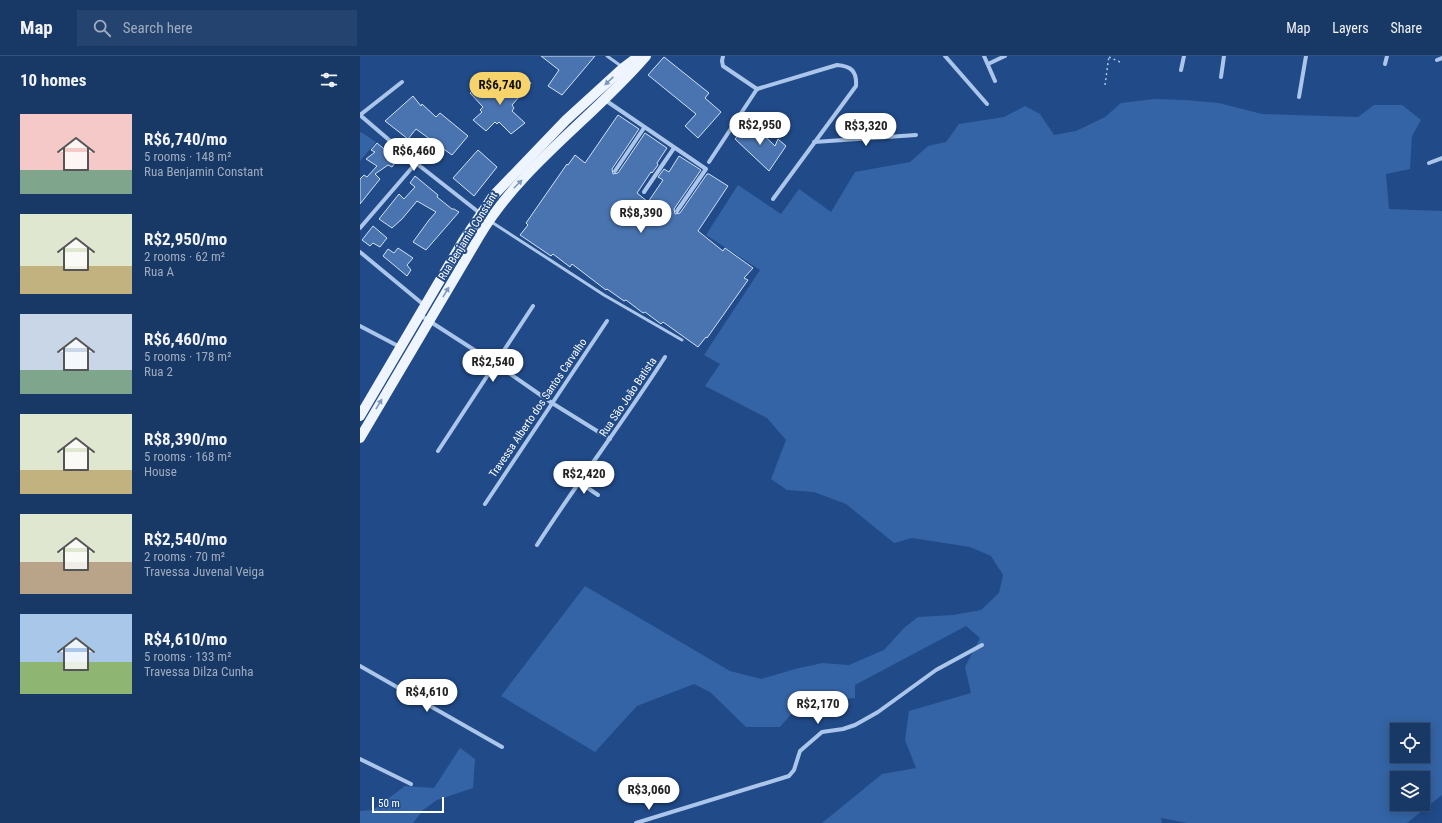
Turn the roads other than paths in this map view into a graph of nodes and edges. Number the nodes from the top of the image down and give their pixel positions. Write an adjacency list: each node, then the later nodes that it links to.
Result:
1 (607, 56): 17 (lane)
2 (639, 56): 17 (main road, Rua Benjamin Constant)
3 (646, 56): 17 (main road, Rua Benjamin Constant)
4 (723, 56): 21 (street)
5 (945, 56): 24 (street)
6 (984, 56): 14 (street)
7 (1005, 56): 14 (street)
8 (1184, 56): 16 (street)
9 (1224, 56): 18 (street)
10 (1306, 56): 22 (street)
11 (1387, 56): 15 (street)
12 (1442, 58): 13 (street)
13 (1437, 60)
14 (988, 64): 19 (street)
15 (1385, 64)
16 (1181, 70)
17 (627, 71): 23 (main road, Rua Benjamin Constant); 38 (main road, Rua Benjamin Constant, one-way to 38)
18 (1221, 77)
19 (995, 81)
20 (402, 82): 25 (street)
21 (757, 89): 28 (street); 31 (street)
22 (1299, 97)
23 (605, 100): 26 (street); 39 (main road, Rua Benjamin Constant, one-way to 23)
24 (987, 104)
25 (360, 115): 32 (street)
26 (644, 128): 29 (street); 34 (street)
27 (916, 135): 28 (street)
28 (814, 142): 36 (street)
29 (674, 148): 35 (street); 37 (street)
30 (1442, 158): 33 (street)
31 (709, 162)
32 (416, 163): 38 (street); 40 (street)
33 (1429, 163)
34 (615, 171)
35 (644, 192)
36 (773, 199)
37 (677, 212)
38 (480, 214): 39 (street); 43 (main road, Rua Benjamin Constant)
39 (489, 220): 44 (main road, Rua Benjamin Constant, one-way to 39); 47 (lane)
40 (360, 228)
41 (360, 252): 43 (street)
42 (533, 306): 50 (street)
43 (422, 310): 44 (street); 48 (main road, Rua Benjamin Constant)
44 (430, 320): 50 (street); 53 (main road, Rua Benjamin Constant, one-way to 44)
45 (607, 321): 51 (street, Travessa Alberto dos Santos Carvalho)
46 (360, 326): 48 (street)
47 (682, 340)
48 (400, 347): 52 (main road, Rua Benjamin Constant)
49 (665, 357): 54 (street, Rua São João Batista)
50 (496, 364): 51 (street); 55 (street)
51 (552, 403): 54 (street); 58 (street, Travessa Alberto dos Santos Carvalho)
52 (360, 416)
53 (360, 438)
54 (610, 439): 56 (street, Rua São João Batista)
55 (438, 451)
56 (579, 482): 57 (street); 59 (street, Rua São João Batista)
57 (598, 495)
58 (485, 504)
59 (537, 545)
60 (982, 646): 65 (street)
61 (360, 666): 62 (street)
62 (502, 747)
63 (360, 759): 64 (street)
64 (411, 784)
65 (636, 823)

